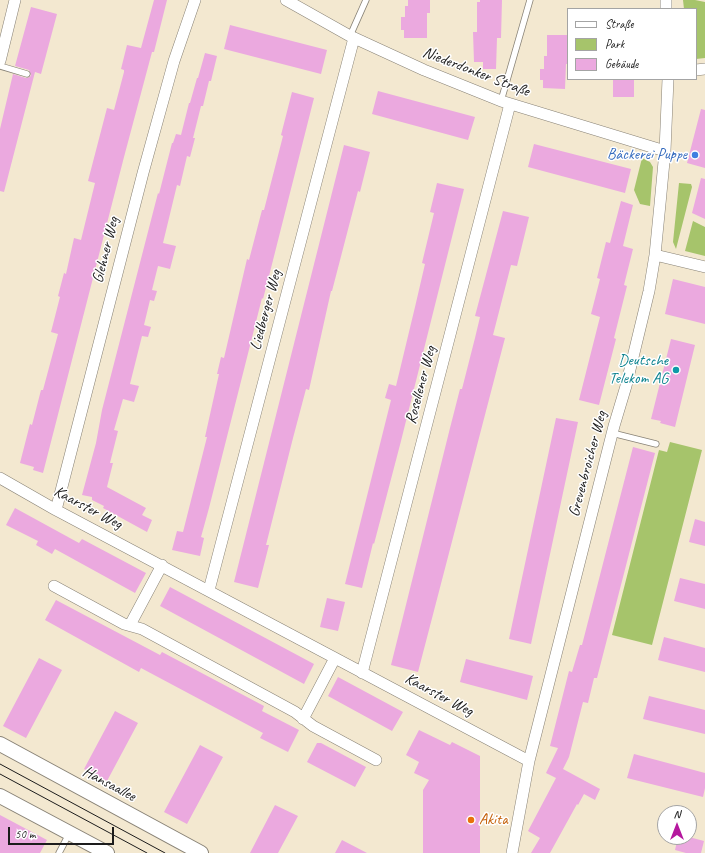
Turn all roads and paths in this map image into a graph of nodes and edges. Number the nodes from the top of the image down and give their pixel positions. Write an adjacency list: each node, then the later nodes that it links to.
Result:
1 (15, 0): 7 (street)
2 (195, 0): 18 (street, Glehner Weg)
3 (286, 0): 6 (street, Niederdonker Straße)
4 (366, 0): 6 (lane)
5 (530, 0): 11 (lane)
6 (352, 37): 11 (street, Niederdonker Straße); 21 (street, Liedberger Weg)
7 (0, 61)
8 (0, 66): 9 (lane)
9 (26, 74)
10 (668, 80): 12 (street, Grevenbroicher Weg)
11 (506, 103): 12 (street, Niederdonker Straße); 24 (street, Rosellener Weg)
12 (665, 151): 13 (street, Grevenbroicher Weg)
13 (655, 255): 14 (street); 15 (street, Grevenbroicher Weg)
14 (705, 267)
15 (612, 433): 16 (lane); 28 (street, Grevenbroicher Weg)
16 (656, 444)
17 (0, 478): 18 (street, Kaarster Weg)
18 (56, 510): 19 (street, Kaarster Weg)
19 (162, 565): 21 (street, Kaarster Weg); 22 (street)
20 (54, 586): 22 (street)
21 (210, 590): 23 (street, Kaarster Weg)
22 (130, 626): 25 (street)
23 (335, 658): 24 (street, Kaarster Weg); 25 (street)
24 (362, 673): 28 (street, Kaarster Weg)
25 (303, 719): 27 (street)
26 (0, 744): 33 (street, Hansaallee)
27 (376, 760)
28 (528, 761): 34 (street, Grevenbroicher Weg)
29 (0, 796): 30 (street)
30 (69, 833): 31 (lane); 32 (street)
31 (59, 853)
32 (107, 853)
33 (201, 853)
34 (512, 853)

